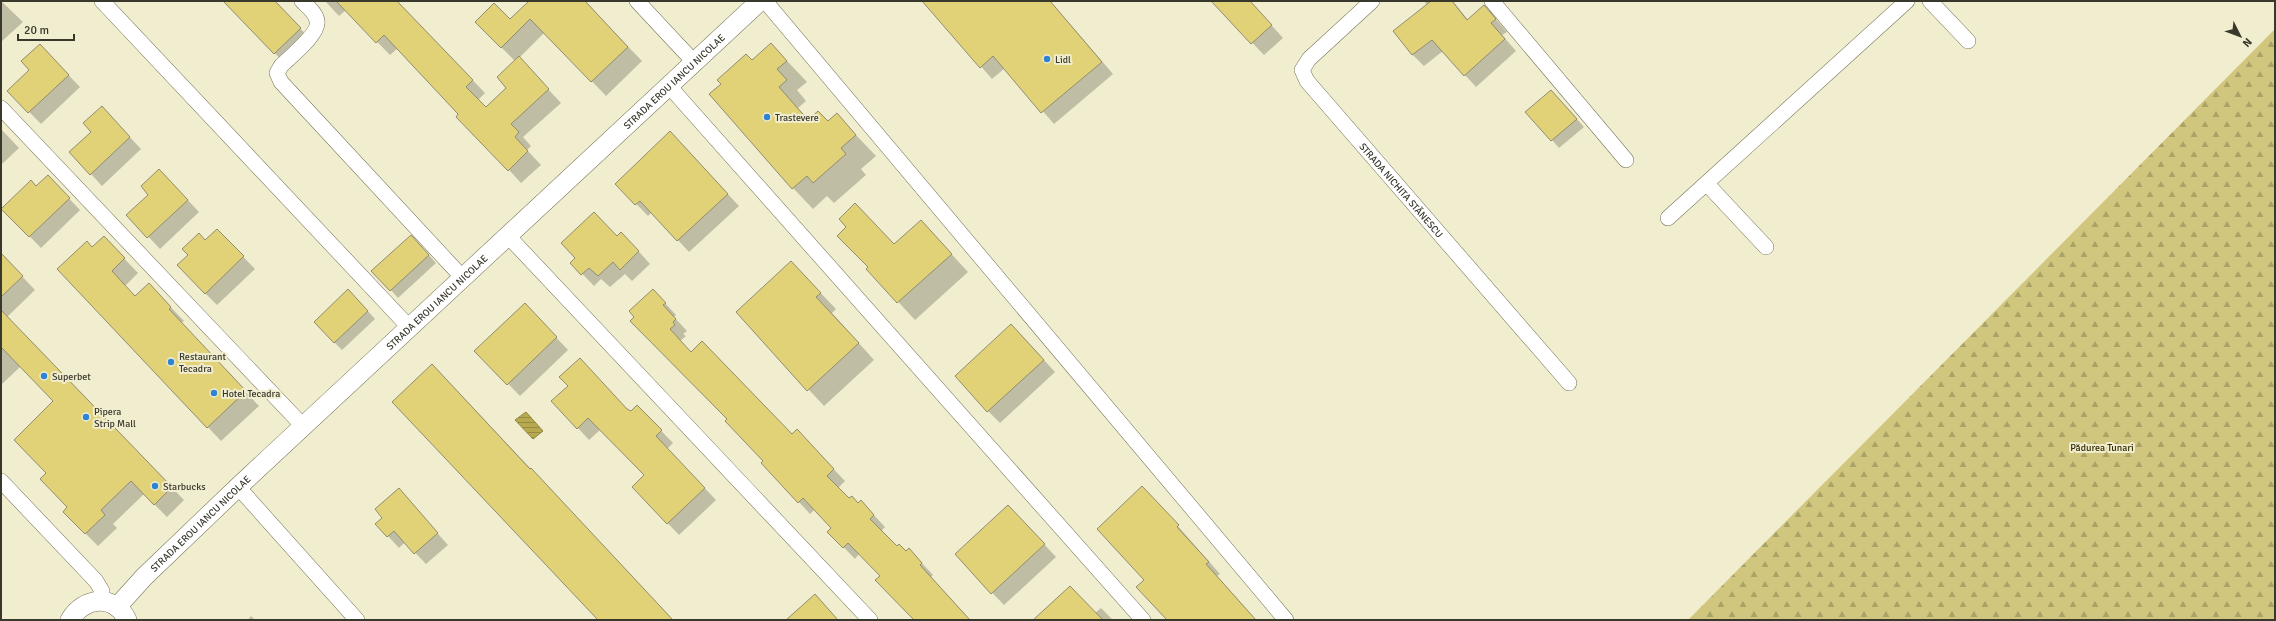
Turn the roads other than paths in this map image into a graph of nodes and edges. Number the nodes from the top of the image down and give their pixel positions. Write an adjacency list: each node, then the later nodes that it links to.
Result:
1 (102, 1): 20 (street)
2 (302, 1): 19 (street)
3 (637, 1): 11 (street)
4 (760, 1): 11 (street, STRADA EROU IANCU NICOLAE)
5 (765, 1): 30 (street)
6 (1372, 1): 21 (street, STRADA NICHITA STĂNESCU)
7 (1492, 1): 14 (street)
8 (1907, 1): 15 (street)
9 (1930, 1): 10 (street)
10 (1968, 41)
11 (694, 62): 12 (street, STRADA EROU IANCU NICOLAE)
12 (669, 86): 17 (street, STRADA EROU IANCU NICOLAE); 29 (street)
13 (1, 108): 22 (street)
14 (1626, 160)
15 (1707, 184): 16 (street); 18 (street)
16 (1668, 218)
17 (508, 236): 19 (street, STRADA EROU IANCU NICOLAE); 28 (street)
18 (1766, 247)
19 (462, 278): 20 (street, STRADA EROU IANCU NICOLAE)
20 (409, 327): 22 (street, STRADA EROU IANCU NICOLAE)
21 (1569, 383)
22 (303, 426): 24 (street, STRADA EROU IANCU NICOLAE)
23 (1, 481): 25 (street)
24 (238, 487): 25 (street, STRADA EROU IANCU NICOLAE); 27 (street)
25 (115, 609): 26 (street)
26 (70, 620)
27 (357, 620)
28 (870, 620)
29 (1143, 620)
30 (1286, 620)

